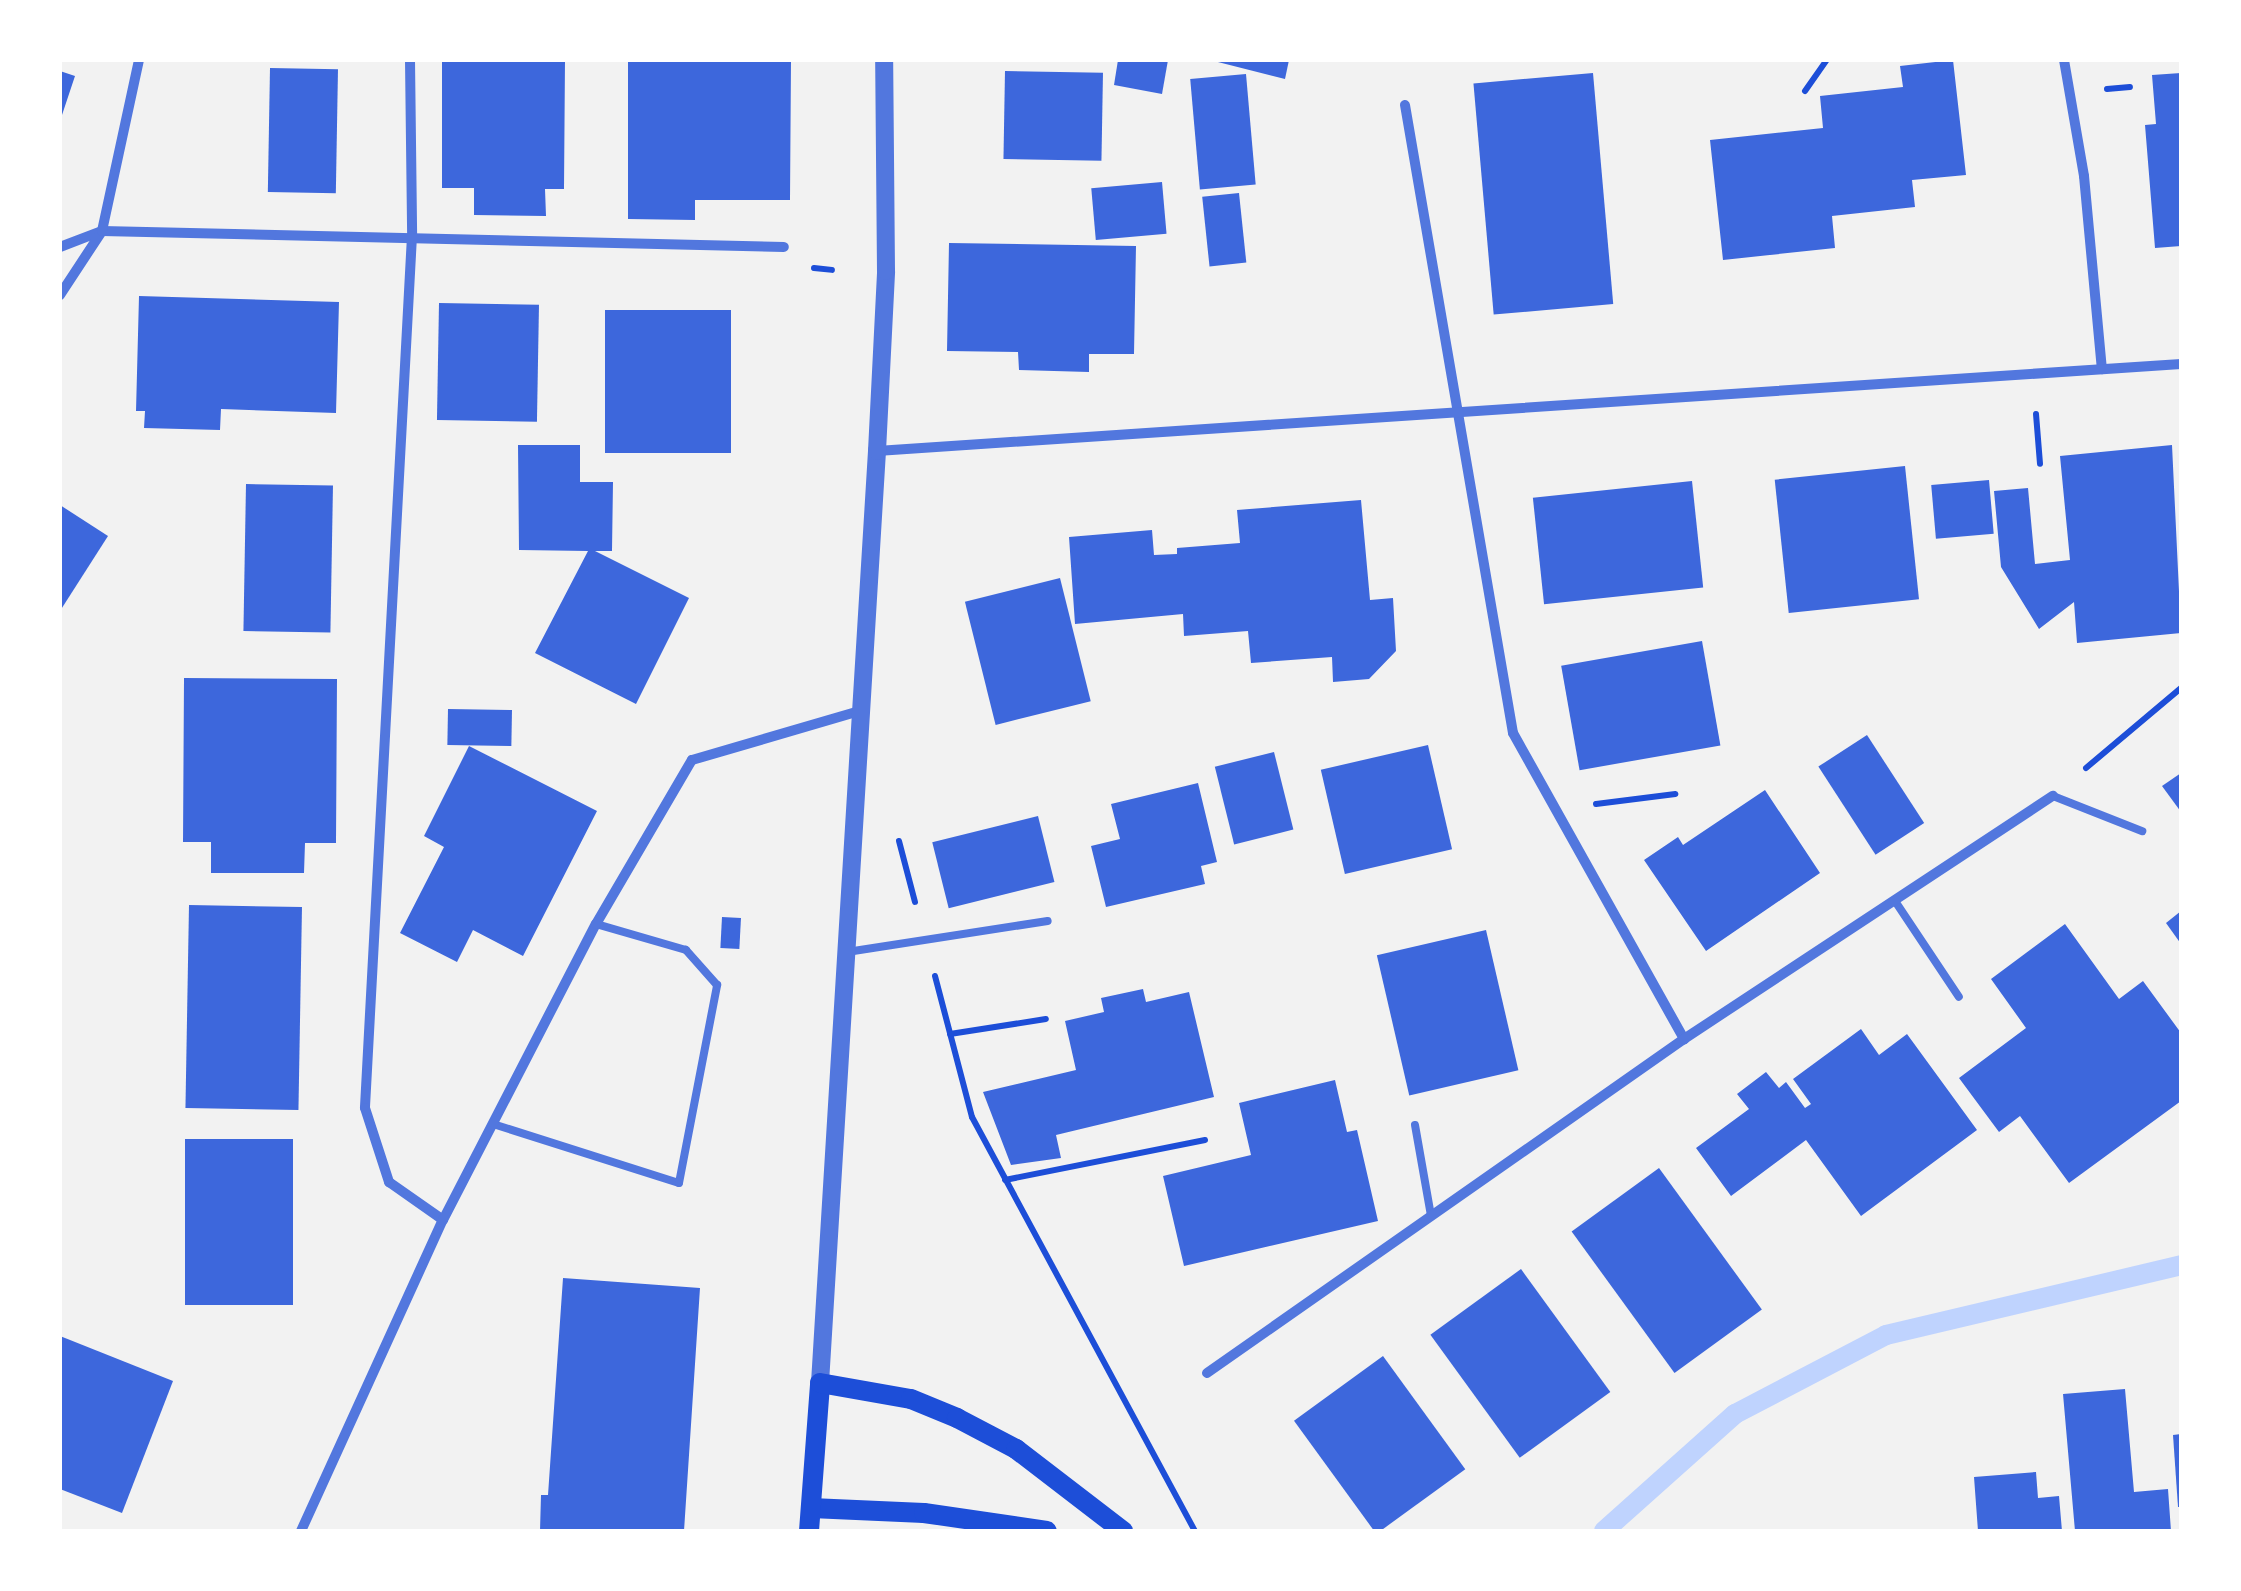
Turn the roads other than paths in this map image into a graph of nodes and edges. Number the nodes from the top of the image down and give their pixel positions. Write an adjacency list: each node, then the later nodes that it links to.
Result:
1 (139, 60): 6 (street)
2 (410, 60): 7 (street)
3 (884, 60): 14 (street)
4 (2064, 60): 12 (street)
5 (1405, 105): 13 (street)
6 (102, 231): 7 (street); 8 (street); 10 (street)
7 (412, 236): 9 (street); 27 (street)
8 (60, 248)
9 (784, 248)
10 (60, 294)
11 (2181, 364): 12 (street)
12 (2102, 368): 13 (street)
13 (1460, 408): 14 (street); 23 (street)
14 (877, 451): 15 (street)
15 (864, 710): 20 (street); 21 (street)
16 (2053, 796): 17 (lane); 18 (street)
17 (2142, 831)
18 (1894, 900): 22 (lane); 23 (street)
19 (1048, 921): 21 (lane)
20 (596, 924): 24 (street); 24 (lane)
21 (847, 952): 29 (street)
22 (1959, 996)
23 (1684, 1039): 26 (street)
24 (493, 1124): 27 (street)
25 (1415, 1125): 26 (lane)
26 (1432, 1216): 28 (street)
27 (443, 1220): 31 (street)
28 (1207, 1374)
29 (820, 1383): 30 (main road); 34 (main road)
30 (811, 1508): 32 (main road); 33 (main road)
31 (301, 1531)
32 (809, 1531)
33 (1047, 1531)
34 (1123, 1531)

